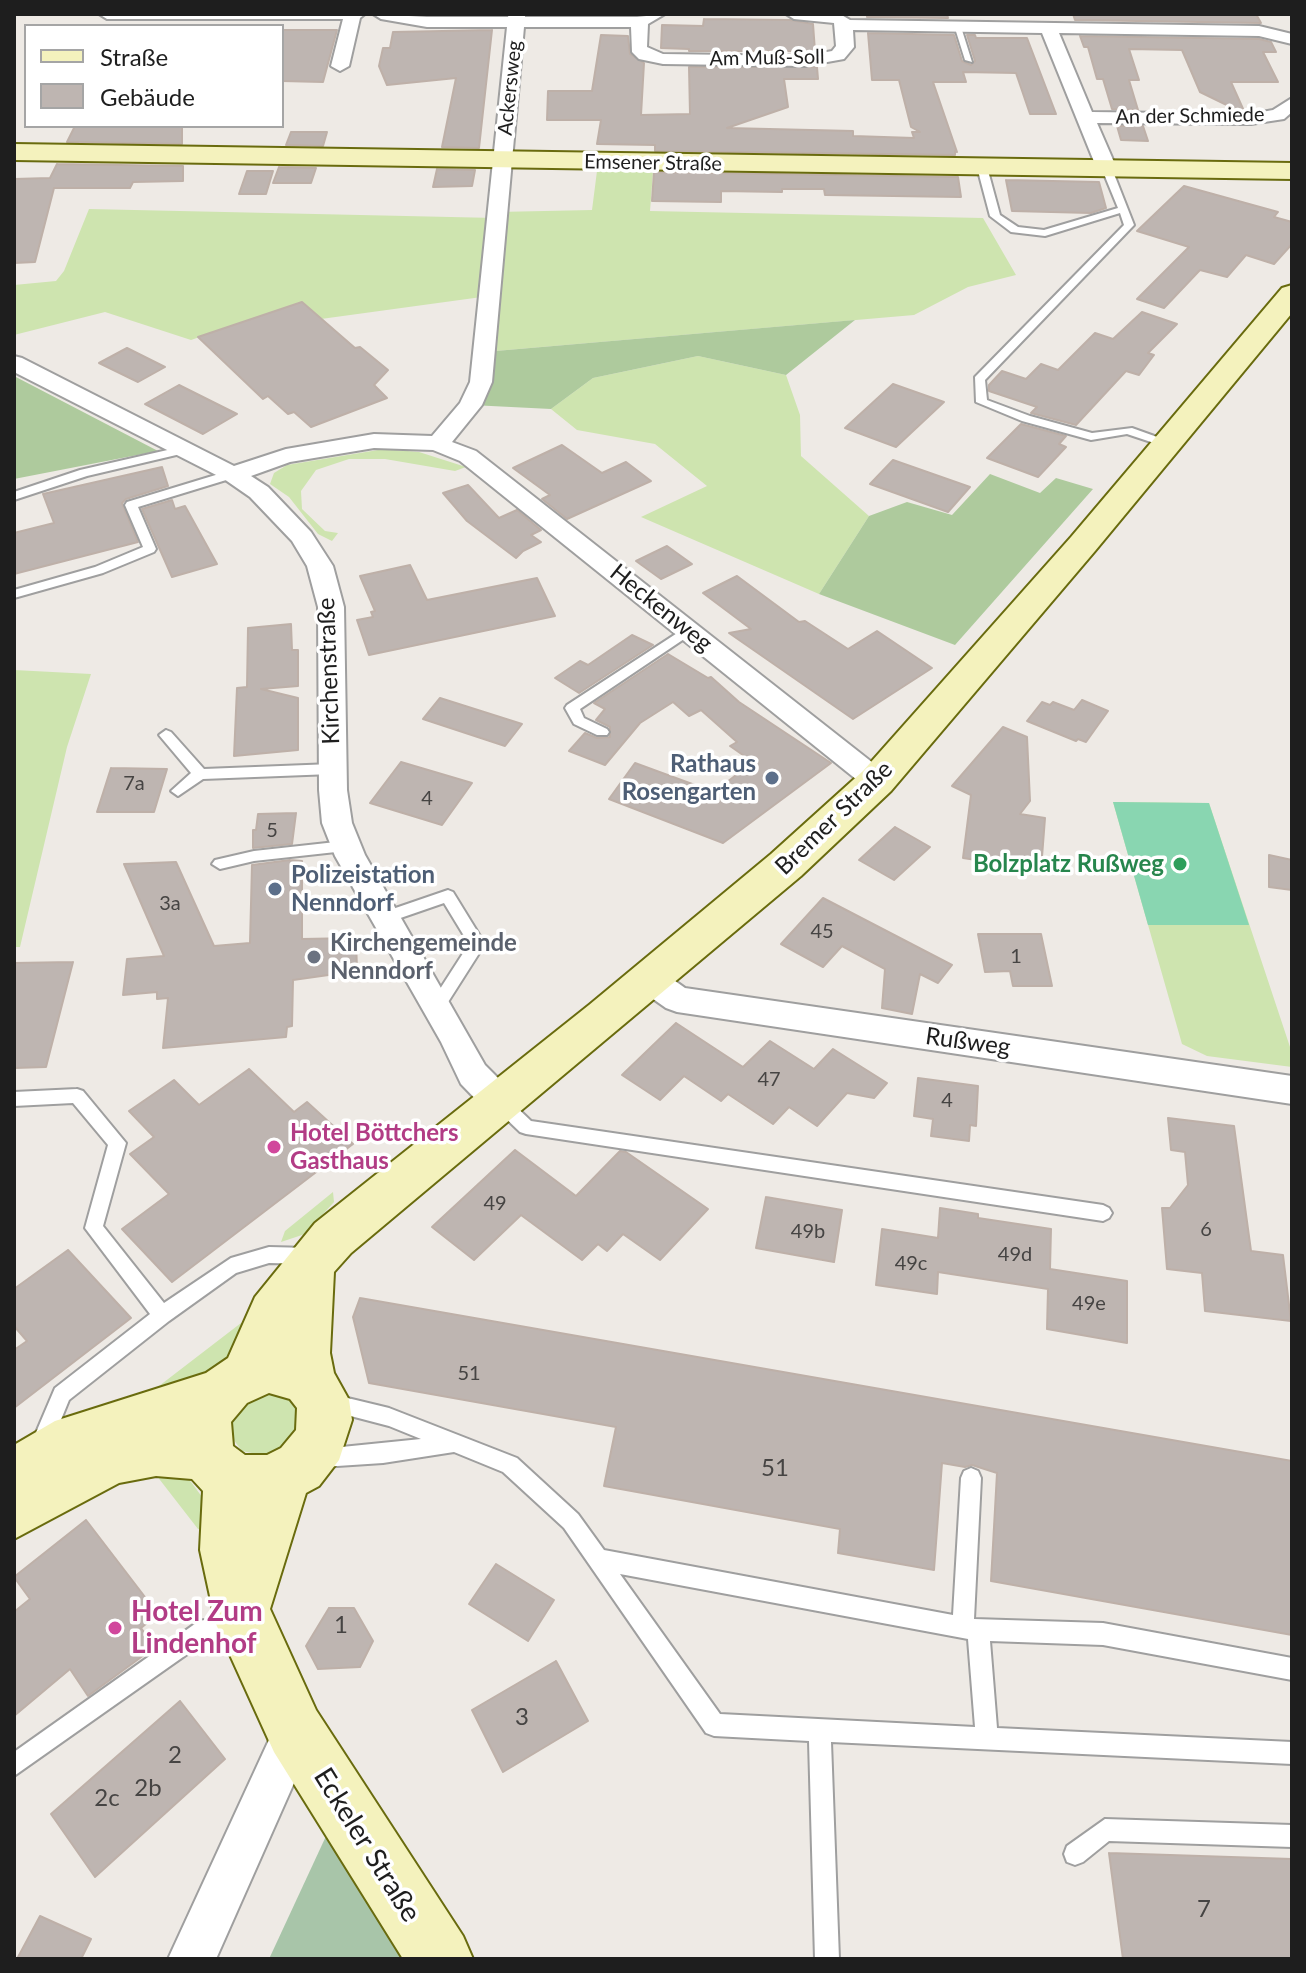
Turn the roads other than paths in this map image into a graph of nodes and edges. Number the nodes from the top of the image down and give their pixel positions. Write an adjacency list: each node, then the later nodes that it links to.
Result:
1 (107, 14): 5 (street)
2 (381, 14): 7 (street)
3 (657, 14): 8 (street)
4 (794, 14): 9 (street, Am Muß-Soll)
5 (354, 17): 7 (street); 14 (street)
6 (517, 18): 7 (street); 8 (street); 18 (street, Ackersweg)
7 (404, 20)
8 (640, 22): 9 (street, Am Muß-Soll)
9 (845, 25): 10 (street)
10 (957, 27): 11 (street); 13 (lane)
11 (1048, 28): 12 (street); 16 (street, An der Schmiede)
12 (1292, 39)
13 (969, 60)
14 (340, 66)
15 (1292, 103): 16 (street, An der Schmiede)
16 (1085, 117): 20 (street, An der Schmiede)
17 (14, 152): 18 (main road, Emsener Straße)
18 (502, 161): 19 (main road, Emsener Straße); 25 (street)
19 (982, 167): 20 (main road, Emsener Straße); 22 (lane)
20 (1107, 169): 21 (main road, Emsener Straße); 22 (lane)
21 (1292, 171)
22 (1123, 209): 26 (lane)
23 (1292, 294): 26 (main road, Bremer Straße)
24 (14, 363): 27 (street, Kirchenstraße)
25 (438, 444): 28 (street, Heckenweg); 31 (street, Heckenweg)
26 (1167, 444): 36 (main road, Bremer Straße)
27 (185, 450): 28 (street, Kirchenstraße); 29 (lane)
28 (232, 474): 30 (lane); 34 (street, Kirchenstraße)
29 (14, 496)
30 (14, 594)
31 (688, 630): 32 (lane); 36 (street, Heckenweg)
32 (602, 732)
33 (166, 735): 35 (lane)
34 (332, 769): 35 (lane); 38 (street, Kirchenstraße)
35 (200, 774): 37 (lane)
36 (877, 781): 41 (main road, Bremer Straße)
37 (178, 791)
38 (345, 846): 39 (lane); 40 (street, Kirchenstraße)
39 (220, 864)
40 (386, 917): 42 (street, Kirchenstraße); 42 (lane)
41 (650, 980): 43 (street, Rußweg); 45 (main road, Bremer Straße)
42 (437, 1006): 45 (street, Kirchenstraße)
43 (1292, 1090)
44 (14, 1099): 48 (lane)
45 (502, 1104): 46 (lane); 47 (main road, Bremer Straße)
46 (1103, 1213)
47 (312, 1263): 48 (lane); 49 (main road, Bremer Straße); 50 (main road)
48 (162, 1315): 55 (lane)
49 (234, 1384): 50 (main road); 52 (main road); 55 (main road)
50 (316, 1391): 51 (lane); 53 (main road)
51 (451, 1443): 53 (lane); 56 (lane)
52 (218, 1466): 53 (main road); 55 (main road); 57 (main road, Eckeler Straße)
53 (296, 1469): 57 (main road)
54 (971, 1478): 58 (lane)
55 (18, 1491)
56 (597, 1559): 58 (lane); 61 (lane)
57 (244, 1615): 60 (main road, Eckeler Straße); 64 (lane)
58 (971, 1628): 59 (lane); 62 (lane)
59 (1292, 1669)
60 (295, 1731): 67 (street, Eckeler Straße); 68 (main road, Eckeler Straße)
61 (820, 1731): 62 (lane); 69 (lane)
62 (987, 1738): 63 (lane)
63 (1292, 1753)
64 (14, 1765)
65 (1292, 1836): 66 (lane)
66 (1075, 1854)
67 (192, 1959)
68 (440, 1959)
69 (827, 1959)

